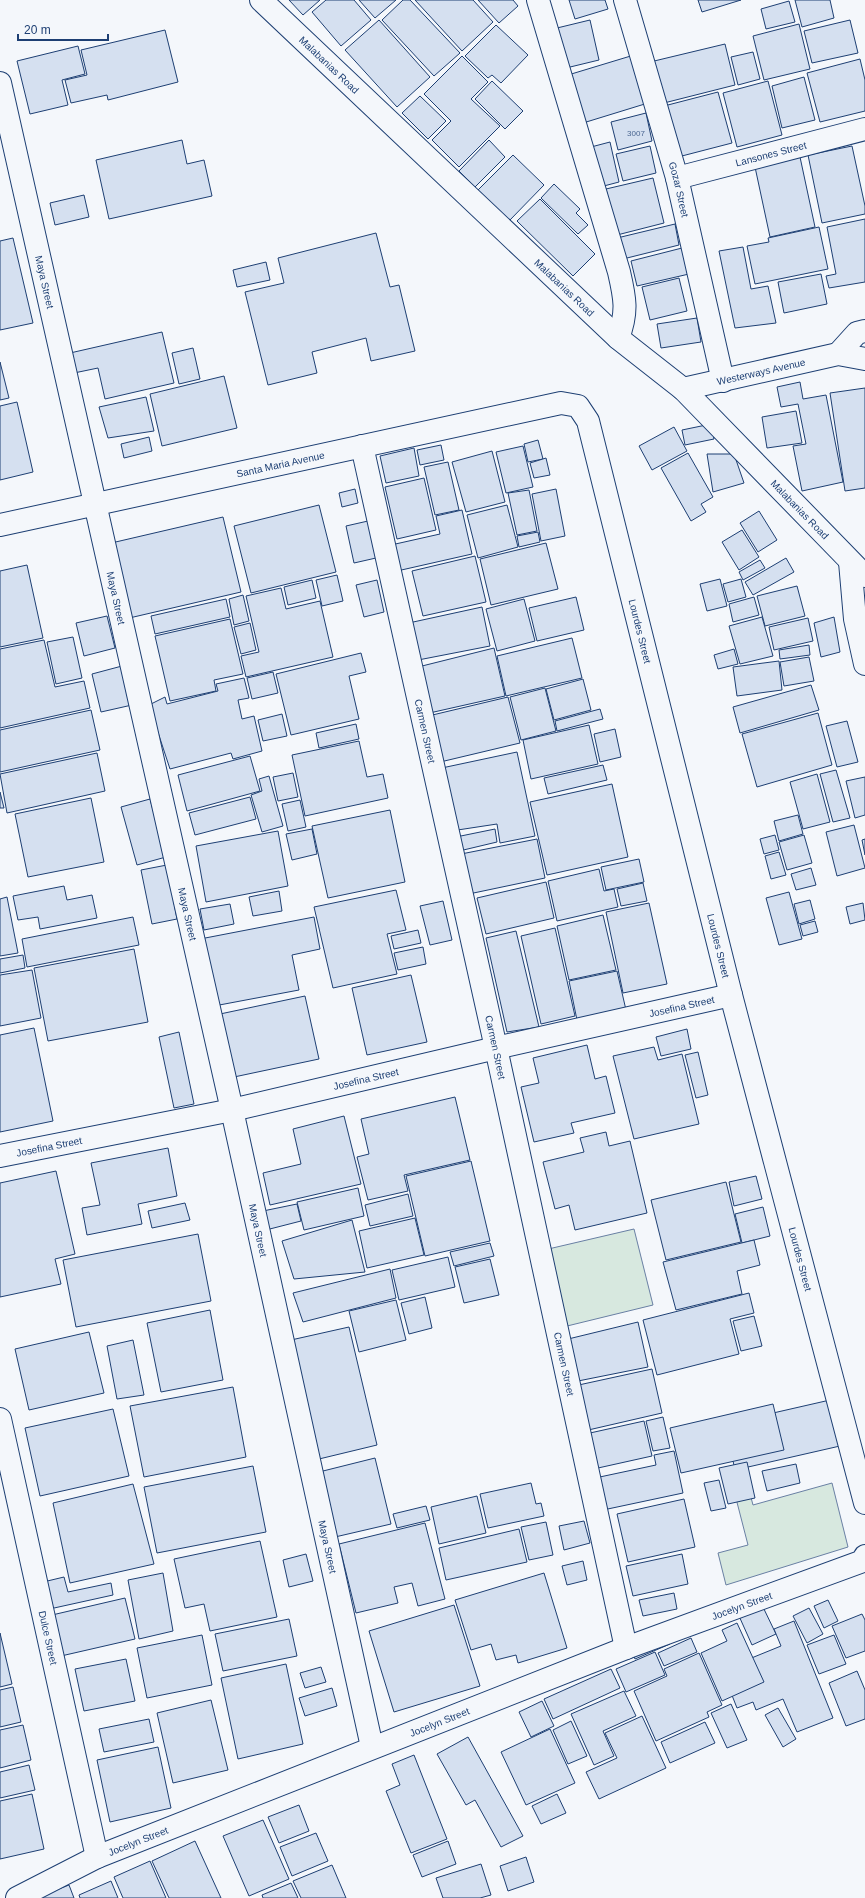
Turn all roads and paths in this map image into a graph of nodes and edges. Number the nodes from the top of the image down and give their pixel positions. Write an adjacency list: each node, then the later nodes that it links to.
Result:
1 (261, 0): 8 (street, Malabanias Road)
2 (538, 0): 8 (street)
3 (625, 0): 6 (street, Gozar Street)
4 (0, 82): 15 (street, Maya Street)
5 (865, 129): 6 (street, Lansones Street)
6 (677, 178): 11 (street, Gozar Street)
7 (865, 331): 9 (street)
8 (618, 338): 12 (street, Malabanias Road)
9 (838, 354): 10 (street, Westerways Avenue); 11 (street, Westerways Avenue)
10 (865, 359)
11 (723, 381): 12 (street, Westerways Avenue)
12 (683, 389): 17 (street, Malabanias Road)
13 (561, 403): 14 (street, Santa Maria Avenue); 19 (street, Lourdes Street)
14 (362, 446): 15 (street, Santa Maria Avenue); 20 (street, Carmen Street)
15 (95, 504): 16 (street, Santa Maria Avenue); 21 (street, Maya Street)
16 (0, 526)
17 (857, 569): 18 (street)
18 (865, 664)
19 (731, 995): 20 (street, Josefina Street); 24 (street, Lourdes Street)
20 (496, 1048): 21 (street, Josefina Street); 26 (street, Carmen Street)
21 (232, 1110): 22 (street, Josefina Street); 27 (street, Maya Street)
22 (0, 1156)
23 (0, 1419): 28 (street, Dulce Street)
24 (865, 1503)
25 (865, 1556): 26 (street, Jocelyn Street)
26 (626, 1648): 27 (street, Jocelyn Street)
27 (372, 1747): 28 (street, Jocelyn Street)
28 (97, 1857): 29 (street, Jocelyn Street)
29 (17, 1898)

